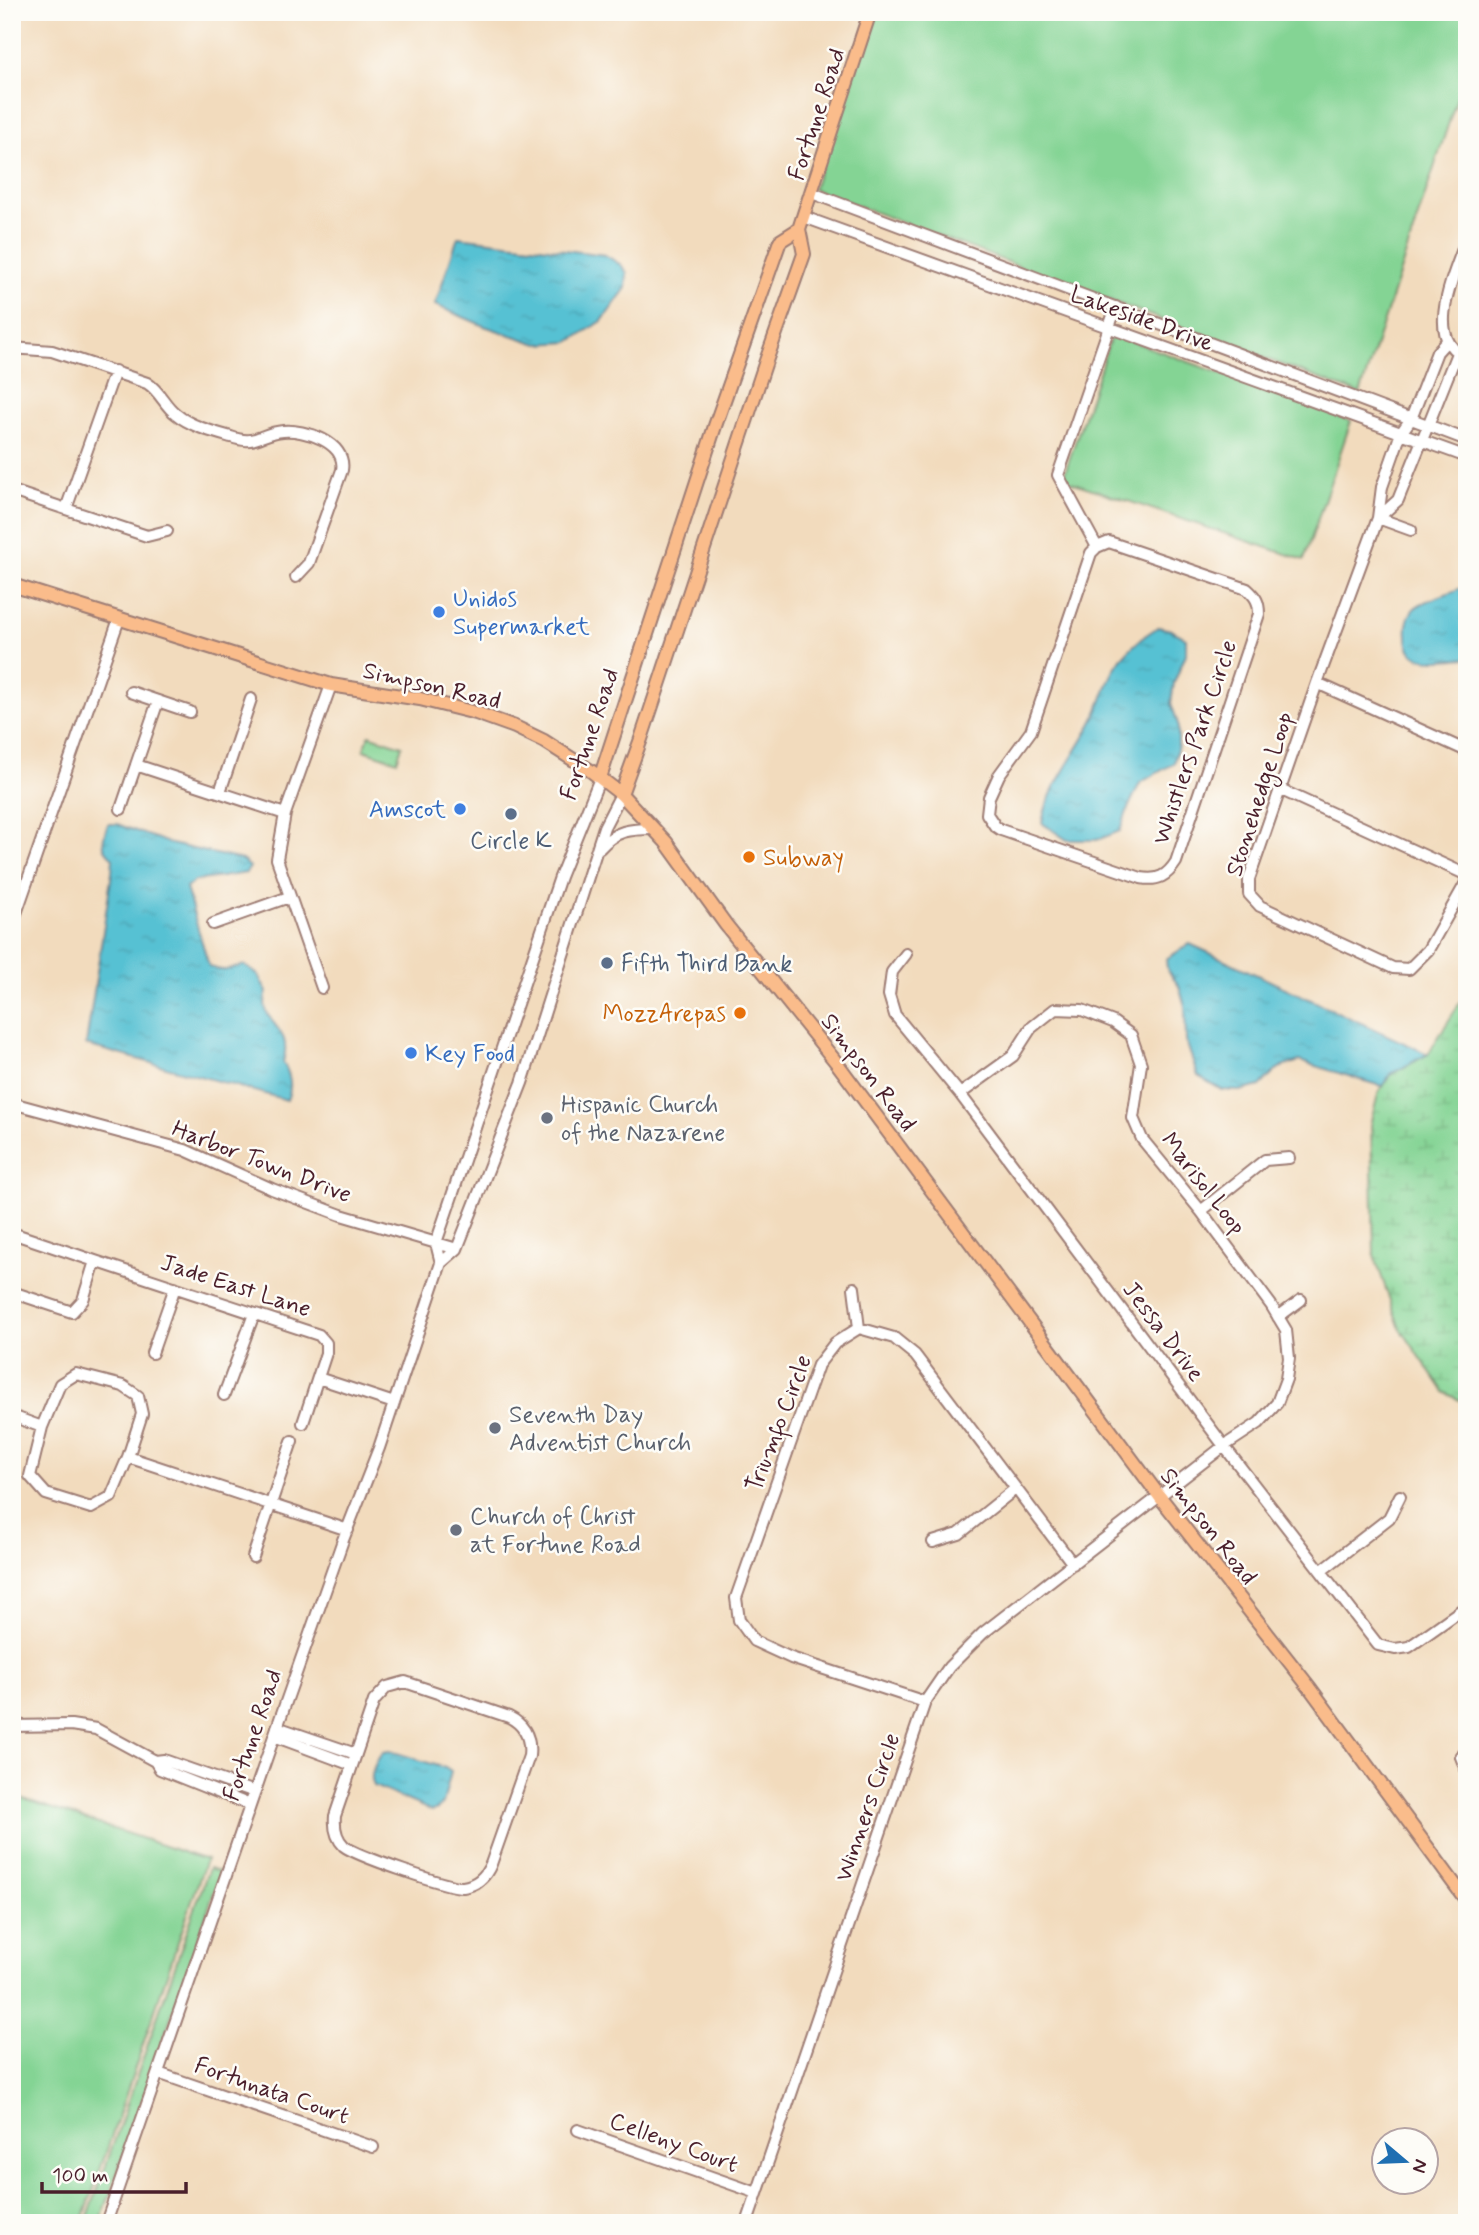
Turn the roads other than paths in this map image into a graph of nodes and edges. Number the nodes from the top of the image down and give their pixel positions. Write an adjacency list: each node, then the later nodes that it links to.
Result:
1 (870, 12): 2 (main road, Fortune Road)
2 (812, 193): 3 (main road, Fortune Road); 5 (street, Lakeside Drive)
3 (802, 223): 6 (street, Lakeside Drive); 34 (main road, Fortune Road); 37 (main road, Fortune Road)
4 (1467, 238): 7 (street)
5 (1116, 307): 6 (street); 11 (street, Lakeside Drive)
6 (1108, 327): 13 (street, Lakeside Drive); 22 (street)
7 (1446, 342): 9 (street); 11 (street, Stonehedge Loop)
8 (12, 348): 10 (street)
9 (1462, 355): 12 (street, Stonehedge Loop)
10 (115, 371): 18 (street); 23 (street)
11 (1411, 419): 12 (street, Lakeside Drive); 13 (street, Stonehedge Loop)
12 (1428, 426): 14 (street, Lakeside Drive); 15 (street, Stonehedge Loop)
13 (1401, 433): 15 (street, Lakeside Drive); 19 (street, Stonehedge Loop)
14 (1467, 440)
15 (1421, 442): 16 (street, Lakeside Drive); 19 (street, Stonehedge Loop)
16 (1467, 457)
17 (12, 491): 18 (street)
18 (66, 509): 21 (street)
19 (1378, 518): 20 (street); 26 (street, Stonehedge Loop)
20 (1411, 530)
21 (167, 531)
22 (1097, 547): 22 (street, Whistlers Park Circle)
23 (296, 578)
24 (12, 585): 25 (main road, Simpson Road)
25 (119, 619): 27 (main road, Simpson Road); 46 (street)
26 (1317, 683): 32 (street); 35 (street, Stonehedge Loop)
27 (331, 685): 34 (main road, Simpson Road); 39 (street)
28 (131, 692): 30 (street)
29 (251, 698): 36 (street)
30 (158, 701): 31 (street); 33 (street)
31 (190, 712)
32 (1467, 751)
33 (136, 765): 36 (street); 38 (street)
34 (600, 778): 37 (main road, Simpson Road); 54 (street, Fortune Road)
35 (1279, 789): 42 (street); 43 (street, Stonehedge Loop)
36 (220, 792): 39 (street)
37 (621, 794): 40 (main road, Simpson Road); 41 (street, Fortune Road)
38 (121, 809)
39 (285, 814): 44 (street)
40 (653, 829): 41 (street); 77 (main road, Simpson Road)
41 (596, 853): 55 (street, Fortune Road)
42 (1467, 874)
43 (1467, 881)
44 (289, 897): 45 (street); 48 (street)
45 (214, 924)
46 (12, 925)
47 (906, 954): 49 (street, Jessa Drive)
48 (322, 988)
49 (960, 1094): 52 (street, Marisol Loop); 73 (street, Jessa Drive)
50 (12, 1103): 54 (street, Harbor Town Drive)
51 (1289, 1158): 52 (street)
52 (1201, 1211): 63 (street, Marisol Loop)
53 (12, 1233): 56 (street, Jade East Lane)
54 (436, 1243): 55 (street, Harbor Town Drive); 57 (street)
55 (457, 1249): 57 (street, Fortune Road)
56 (95, 1261): 58 (street, Jade East Lane); 60 (street)
57 (441, 1263): 68 (street, Fortune Road)
58 (175, 1287): 62 (street, Jade East Lane); 65 (street)
59 (854, 1288): 64 (street)
60 (12, 1292)
61 (1301, 1300): 63 (street)
62 (254, 1314): 66 (street, Jade East Lane); 67 (street)
63 (1278, 1317): 73 (street, Marisol Loop)
64 (859, 1328): 75 (street); 85 (street, Triumfo Circle)
65 (152, 1353)
66 (318, 1378): 68 (street); 70 (street, Jade East Lane)
67 (224, 1395)
68 (394, 1403): 79 (street, Fortune Road)
69 (12, 1416): 71 (street)
70 (303, 1423)
71 (42, 1427): 74 (street); 74 (street)
72 (292, 1441): 78 (street)
73 (1224, 1446): 77 (street, Marisol Loop); 83 (street, Jessa Drive)
74 (128, 1457): 78 (street)
75 (1015, 1489): 80 (street); 82 (street)
76 (1400, 1496): 83 (street)
77 (1160, 1497): 82 (street, Winners Circle); 94 (main road, Simpson Road)
78 (271, 1504): 79 (street); 81 (street)
79 (348, 1530): 87 (street, Fortune Road)
80 (933, 1542)
81 (253, 1558)
82 (1073, 1564): 85 (street, Winners Circle)
83 (1321, 1571): 84 (street, Jessa Drive)
84 (1467, 1606)
85 (925, 1702): 98 (street, Winners Circle)
86 (12, 1726): 90 (street)
87 (276, 1731): 89 (street); 92 (street, Fortune Road)
88 (1467, 1748): 91 (street)
89 (354, 1760): 89 (street)
90 (155, 1761): 92 (street); 93 (street)
91 (1467, 1772)
92 (255, 1792): 93 (street, Fortune Road)
93 (250, 1805): 95 (street, Fortune Road)
94 (1467, 1901)
95 (158, 2073): 97 (street, Fortunata Court); 99 (street, Fortune Road)
96 (578, 2130): 98 (street, Celleny Court)
97 (373, 2147)
98 (757, 2193): 100 (street, Winners Circle)
99 (106, 2223)
100 (747, 2223)

